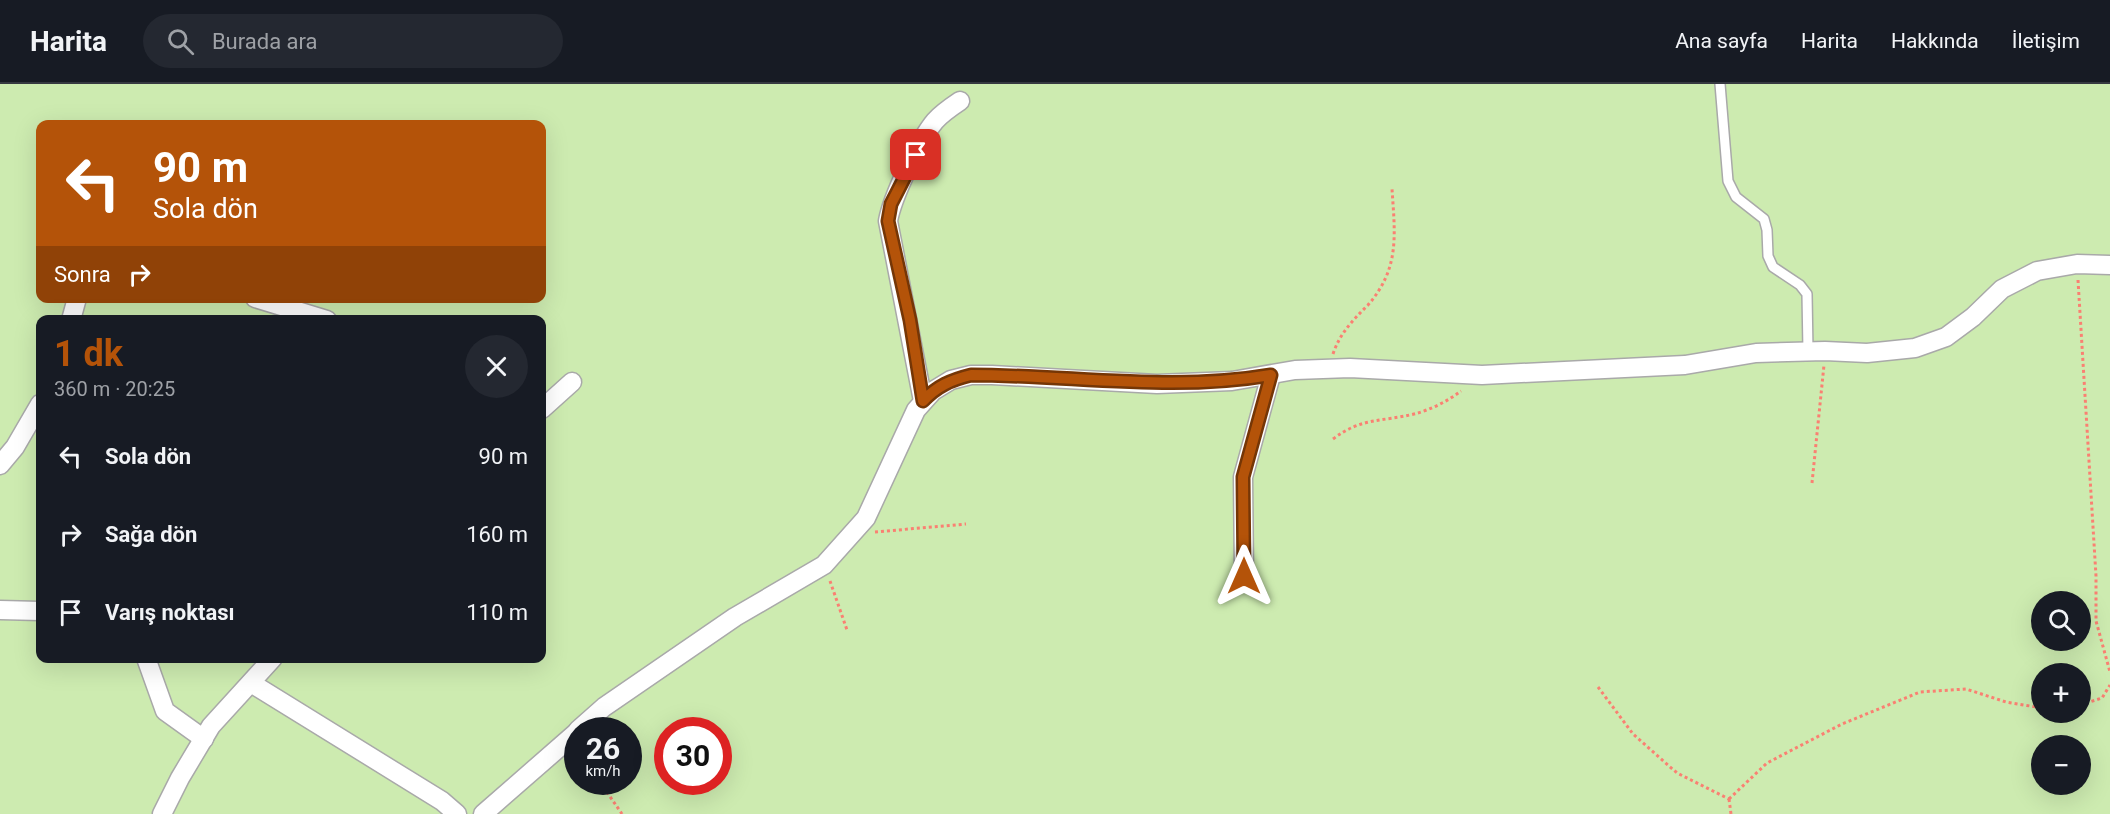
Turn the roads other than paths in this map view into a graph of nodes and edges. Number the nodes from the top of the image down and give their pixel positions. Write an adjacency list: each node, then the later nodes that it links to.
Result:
1 (1720, 84): 6 (lane)
2 (960, 101): 9 (street)
3 (2110, 265): 6 (street)
4 (271, 303): 5 (street)
5 (311, 315)
6 (1817, 351): 7 (street)
7 (1271, 375): 9 (street); 13 (street)
8 (572, 382): 10 (street)
9 (923, 401): 19 (street)
10 (546, 405)
11 (36, 411): 12 (street)
12 (0, 465)
13 (1244, 576)
14 (0, 610): 15 (street)
15 (36, 611)
16 (148, 663): 20 (street)
17 (269, 663): 18 (street)
18 (251, 683): 20 (street); 23 (street)
19 (593, 717)
20 (204, 739): 22 (street)
21 (564, 743): 24 (street)
22 (162, 814)
23 (457, 814)
24 (483, 814)

